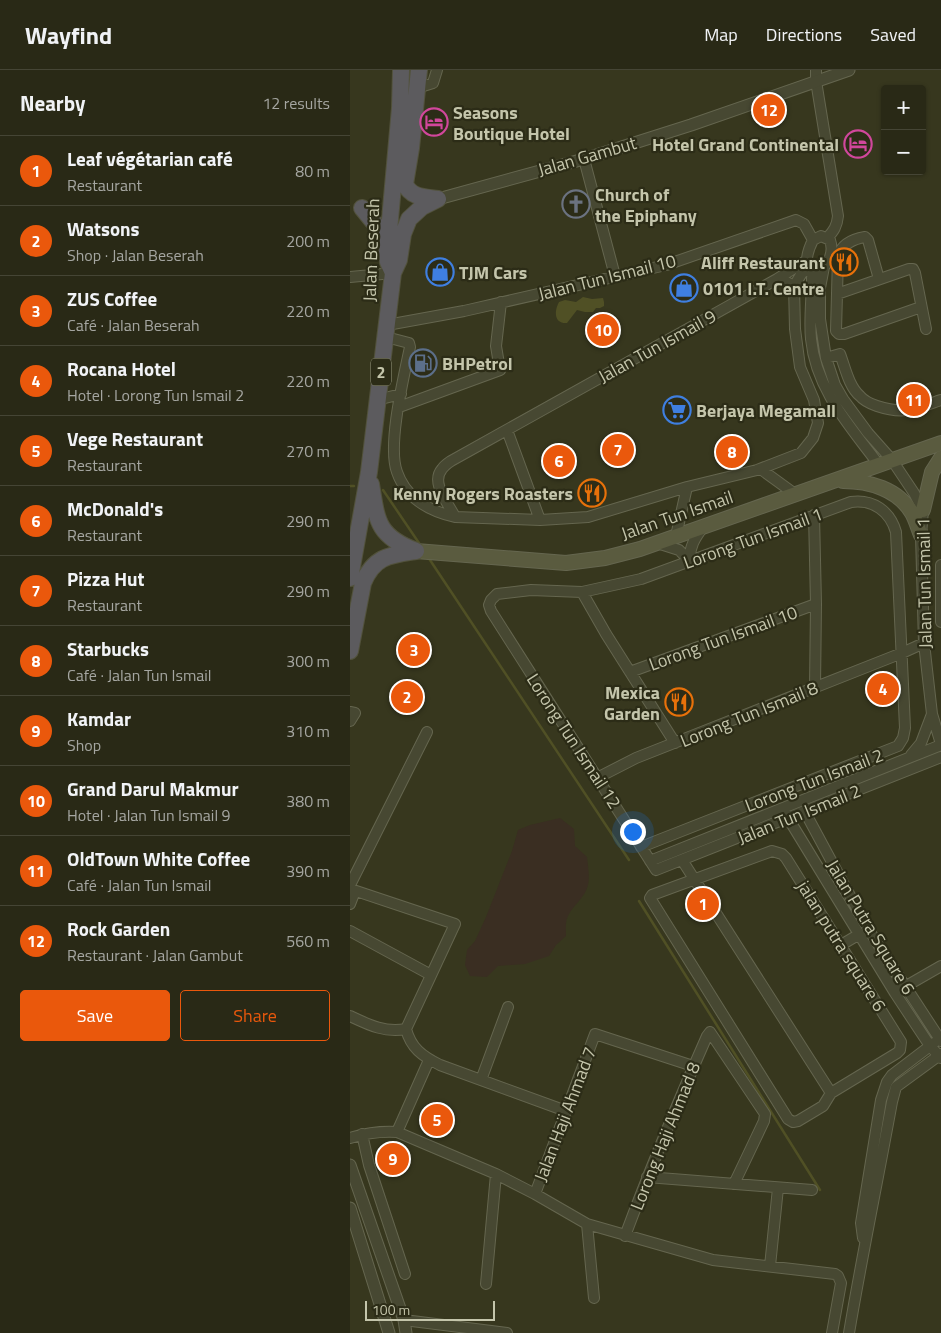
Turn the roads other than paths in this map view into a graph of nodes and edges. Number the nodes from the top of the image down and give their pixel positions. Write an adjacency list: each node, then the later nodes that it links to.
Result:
1 (395, 70): 8 (highway)
2 (401, 70): 8 (highway, Jalan Beserah / 2)
3 (419, 70): 7 (highway)
4 (437, 70): 7 (street)
5 (841, 71): 6 (street, Jalan Gambut)
6 (816, 76): 9 (street, Jalan Gambut); 12 (street)
7 (417, 88): 10 (highway)
8 (400, 108): 13 (highway, Jalan Beserah / 2)
9 (584, 159): 10 (street, Jalan Gambut); 18 (street)
10 (438, 200): 17 (highway, 2)
11 (362, 208): 13 (highway)
12 (827, 238): 14 (street); 15 (street)
13 (388, 240): 17 (highway, Jalan Beserah / 2)
14 (813, 240): 16 (street); 18 (street, Jalan Tun Ismail 10)
15 (834, 255): 16 (street); 20 (street); 23 (street)
16 (813, 267): 21 (street, Jalan Tun Ismail 9); 22 (street); 26 (street); 30 (street)
17 (393, 273): 19 (street); 29 (highway, Jalan Beserah / 2)
18 (615, 276): 24 (street, Jalan Tun Ismail 10)
19 (350, 277)
20 (879, 278): 23 (street); 25 (street)
21 (777, 279): 22 (street); 35 (street, Jalan Tun Ismail 9)
22 (794, 286): 28 (street)
23 (837, 294): 25 (street)
24 (501, 302): 29 (street, Jalan Tun Ismail 10); 34 (street)
25 (921, 307): 27 (street)
26 (811, 327): 28 (street); 38 (street)
27 (926, 329)
28 (795, 330): 39 (street)
29 (387, 331): 31 (street); 32 (highway, Jalan Beserah / 2)
30 (826, 358): 33 (street); 38 (street)
31 (401, 394): 32 (street); 34 (street)
32 (377, 400): 40 (highway, Jalan Beserah / 2)
33 (941, 400)
34 (399, 408): 46 (street)
35 (507, 430): 46 (street, Jalan Tun Ismail 9); 47 (street)
36 (941, 443): 38 (main road, Jalan Tun Ismail)
37 (941, 458): 44 (main road)
38 (886, 463): 41 (main road, Jalan Tun Ismail); 44 (street, Jalan Tun Ismail 1)
39 (757, 470): 42 (street); 43 (street)
40 (369, 472): 52 (highway, 2); 55 (highway, Jalan Beserah / 2)
41 (830, 482): 43 (main road, Jalan Tun Ismail); 49 (main road)
42 (687, 487): 47 (street); 50 (street)
43 (795, 494): 48 (main road, Jalan Tun Ismail)
44 (923, 510): 49 (street, Jalan Tun Ismail 1)
45 (814, 516): 53 (street, Lorong Tun Ismail 1); 58 (street); 63 (street, Lorong Tun Ismail 1)
46 (455, 517): 47 (street)
47 (540, 520)
48 (703, 527): 50 (main road, Jalan Tun Ismail); 53 (street)
49 (921, 535): 61 (street, Jalan Tun Ismail 1)
50 (676, 536): 51 (main road, Jalan Tun Ismail)
51 (657, 543): 52 (main road, Jalan Tun Ismail); 53 (street)
52 (418, 551): 55 (highway, 2)
53 (690, 561): 57 (street, Lorong Tun Ismail 1)
54 (941, 565): 56 (street)
55 (356, 581): 62 (highway, Jalan Beserah / 2)
56 (941, 591): 60 (street)
57 (582, 592): 59 (street, Lorong Tun Ismail 1); 64 (street)
58 (816, 604): 64 (street, Lorong Tun Ismail 10); 65 (street)
59 (491, 612): 73 (street, Lorong Tun Ismail 12)
60 (941, 622)
61 (924, 643): 63 (street, Lorong Tun Ismail 8); 66 (street, Jalan Tun Ismail 1)
62 (350, 651)
63 (902, 653): 65 (street, Lorong Tun Ismail 8); 77 (street, Lorong Tun Ismail 2)
64 (630, 672): 69 (street)
65 (815, 687): 69 (street, Lorong Tun Ismail 8)
66 (932, 714): 67 (street); 70 (street, Jalan Tun Ismail 1); 71 (street)
67 (941, 722)
68 (427, 732): 82 (street)
69 (675, 743): 73 (street, Lorong Tun Ismail 8)
70 (941, 744): 71 (street, Jalan Tun Ismail 2)
71 (910, 757): 74 (street, Jalan Tun Ismail 2)
72 (941, 757): 75 (street, Jalan Tun Ismail 2)
73 (597, 778): 77 (street, Lorong Tun Ismail 12)
74 (783, 807): 76 (street, Jalan Putra Square 6); 79 (street, Jalan Tun Ismail 2)
75 (805, 812): 76 (street, Jalan Tun Ismail 2); 89 (street, Jalan Putra Square 6)
76 (788, 819): 78 (street, Jalan Tun Ismail 2); 85 (street, Jalan Putra Square 6)
77 (641, 847): 79 (street, Lorong Tun Ismail 12)
78 (682, 860): 80 (street, Jalan Tun Ismail 2); 81 (street)
79 (650, 861): 80 (street, Lorong Tun Ismail 12)
80 (657, 871)
81 (694, 880): 86 (street, jalan putra square 6); 102 (street); 102 (street, jalan putra square 6)
82 (352, 889): 83 (street); 88 (street)
83 (350, 904)
84 (350, 931): 88 (street)
85 (858, 935): 86 (street); 90 (street, Jalan Putra Square 6)
86 (841, 946): 98 (street, jalan putra square 6)
87 (941, 966): 89 (street)
88 (431, 975): 93 (street)
89 (905, 987): 90 (street); 94 (street, Jalan Putra Square 6)
90 (895, 993): 95 (street, Jalan Putra Square 6)
91 (508, 1008): 101 (street)
92 (350, 1016): 93 (street)
93 (406, 1028): 97 (street)
94 (940, 1040): 95 (street)
95 (930, 1046): 96 (street, Jalan Putra Square 6); 100 (street)
96 (940, 1056): 117 (street)
97 (429, 1060): 101 (street); 104 (street)
98 (884, 1061): 100 (street); 102 (street, jalan putra square 6)
99 (693, 1066): 103 (street, Jalan Haji Ahmad 7); 109 (street, Lorong Haji Ahmad 8); 110 (street, Lorong Haji Ahmad 8)
100 (892, 1075): 117 (street)
101 (481, 1080): 103 (street)
102 (831, 1093)
103 (566, 1111): 113 (street, Jalan Haji Ahmad 7)
104 (397, 1132): 105 (street); 108 (street)
105 (362, 1134): 106 (street); 119 (street)
106 (350, 1138)
107 (350, 1165): 124 (street)
108 (496, 1174): 113 (street); 120 (street)
109 (647, 1177): 110 (street); 116 (street, Lorong Haji Ahmad 8)
110 (734, 1184): 111 (street)
111 (778, 1188): 112 (street); 118 (street)
112 (812, 1190)
113 (535, 1194): 115 (street)
114 (351, 1212): 125 (street)
115 (587, 1224): 116 (street); 123 (street)
116 (625, 1236): 118 (street)
117 (863, 1247): 122 (street)
118 (770, 1266): 121 (street)
119 (405, 1274)
120 (486, 1284)
121 (839, 1294): 122 (street); 128 (street)
122 (855, 1297): 129 (street)
123 (594, 1298)
124 (404, 1320): 126 (street); 127 (street)
125 (389, 1333)
126 (406, 1333)
127 (507, 1333)
128 (832, 1333)
129 (850, 1333)

